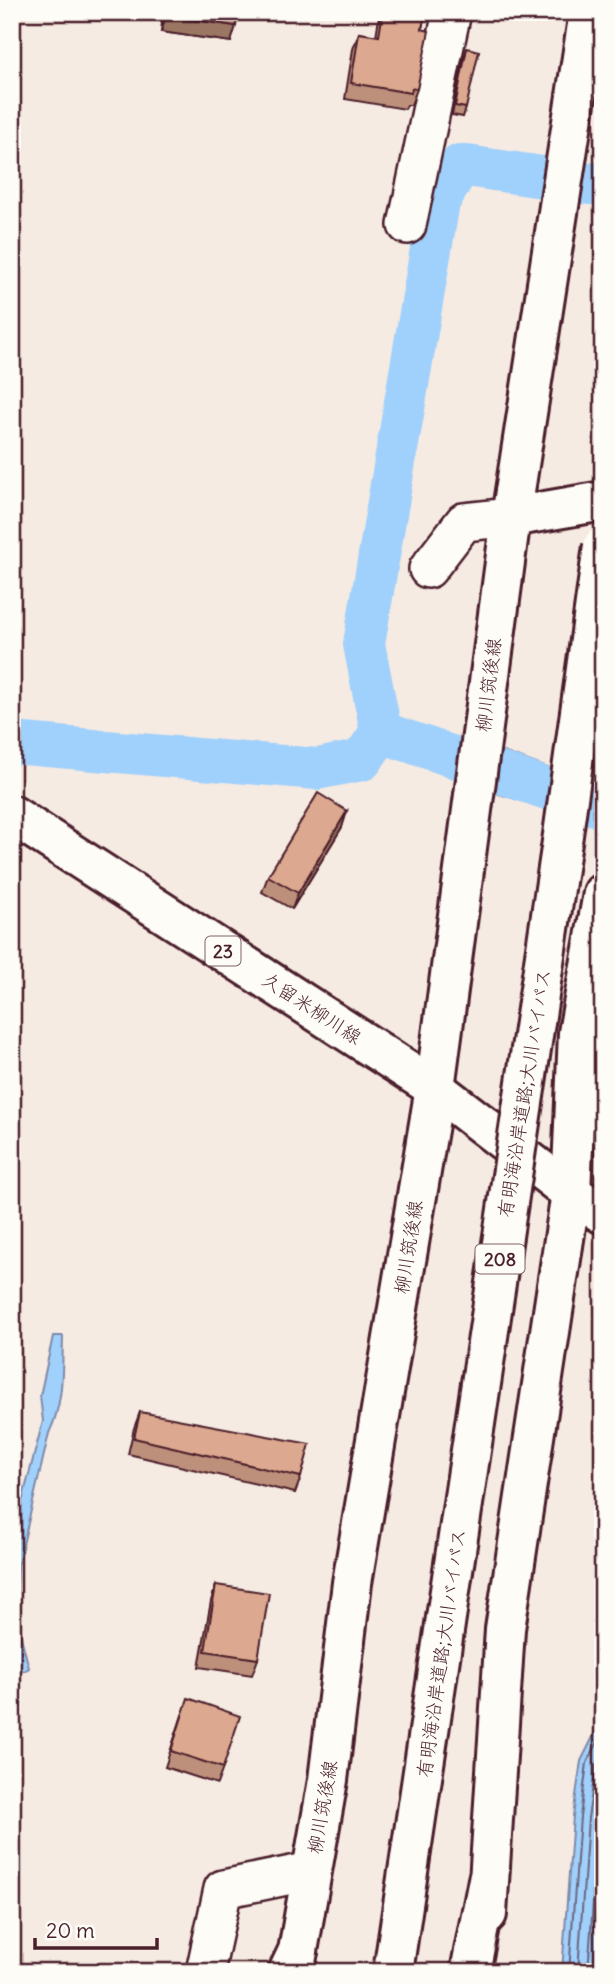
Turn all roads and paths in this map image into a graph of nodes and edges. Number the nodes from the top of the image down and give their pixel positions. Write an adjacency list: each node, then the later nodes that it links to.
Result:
1 (452, 12): 3 (street)
2 (589, 12): 5 (main road, 柳川筑後線)
3 (407, 225)
4 (603, 501): 5 (main road)
5 (510, 517): 7 (street); 11 (main road, 柳川筑後線)
6 (603, 545): 18 (main road, 有明海沿岸道路;大川バイパス / 208, bridge)
7 (428, 569)
8 (603, 709): 19 (main road, 有明海沿岸道路;大川バイパス / 208)
9 (12, 814): 11 (main road, 久留米柳川線 / 23)
10 (603, 893): 12 (main road)
11 (435, 1088): 12 (main road, 久留米柳川線 / 23); 14 (main road, 柳川筑後線)
12 (571, 1194): 13 (main road, 久留米柳川線 / 23); 15 (main road)
13 (603, 1214)
14 (311, 1871): 16 (main road, 柳川筑後線); 17 (street)
15 (488, 1880): 20 (main road); 21 (main road)
16 (293, 1965)
17 (205, 1972)
18 (393, 1972)
19 (416, 1972)
20 (470, 1972)
21 (485, 1972)

